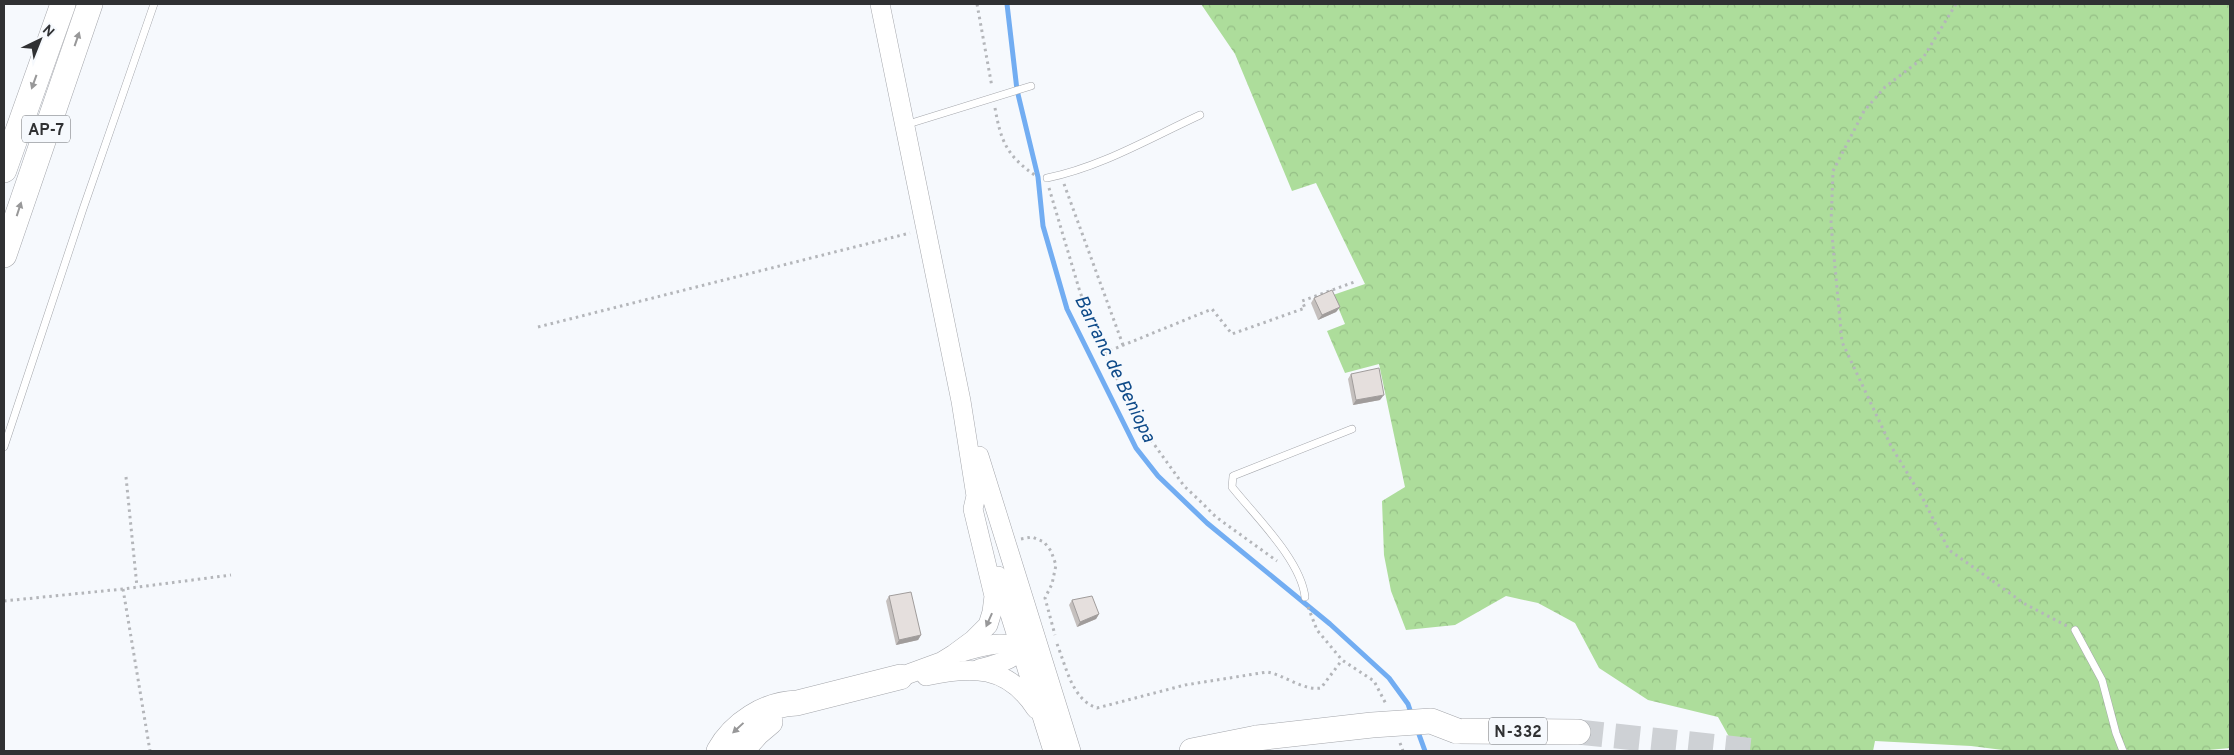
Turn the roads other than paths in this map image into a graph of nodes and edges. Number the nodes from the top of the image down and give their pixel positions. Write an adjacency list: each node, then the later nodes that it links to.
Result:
1 (63, 4): 8 (highway, AP-7, one-way to 8)
2 (90, 4): 10 (highway, AP-7, one-way to 2)
3 (154, 4): 13 (lane)
4 (880, 4): 7 (street)
5 (1031, 86): 7 (lane)
6 (1200, 115): 9 (lane)
7 (904, 125): 11 (street)
8 (4, 170)
9 (1047, 178)
10 (4, 255)
11 (961, 400): 14 (street); 15 (street)
12 (1352, 429): 16 (lane)
13 (4, 447)
14 (976, 496): 18 (street); 19 (street, one-way to 19)
15 (996, 514): 18 (street); 30 (street)
16 (1305, 597)
17 (2075, 630): 32 (lane)
18 (1022, 648): 19 (street); 20 (street); 23 (street); 29 (street)
19 (954, 654): 21 (street)
20 (979, 670): 21 (street); 23 (street)
21 (900, 677): 22 (highway)
22 (797, 704): 26 (highway, one-way to 26); 27 (highway)
23 (1044, 723): 28 (street)
24 (1578, 732): 25 (highway, N-332, bridge)
25 (1258, 747): 31 (highway)
26 (719, 751)
27 (741, 751)
28 (1053, 751)
29 (1061, 751)
30 (1071, 751)
31 (1192, 751)
32 (2123, 751)

